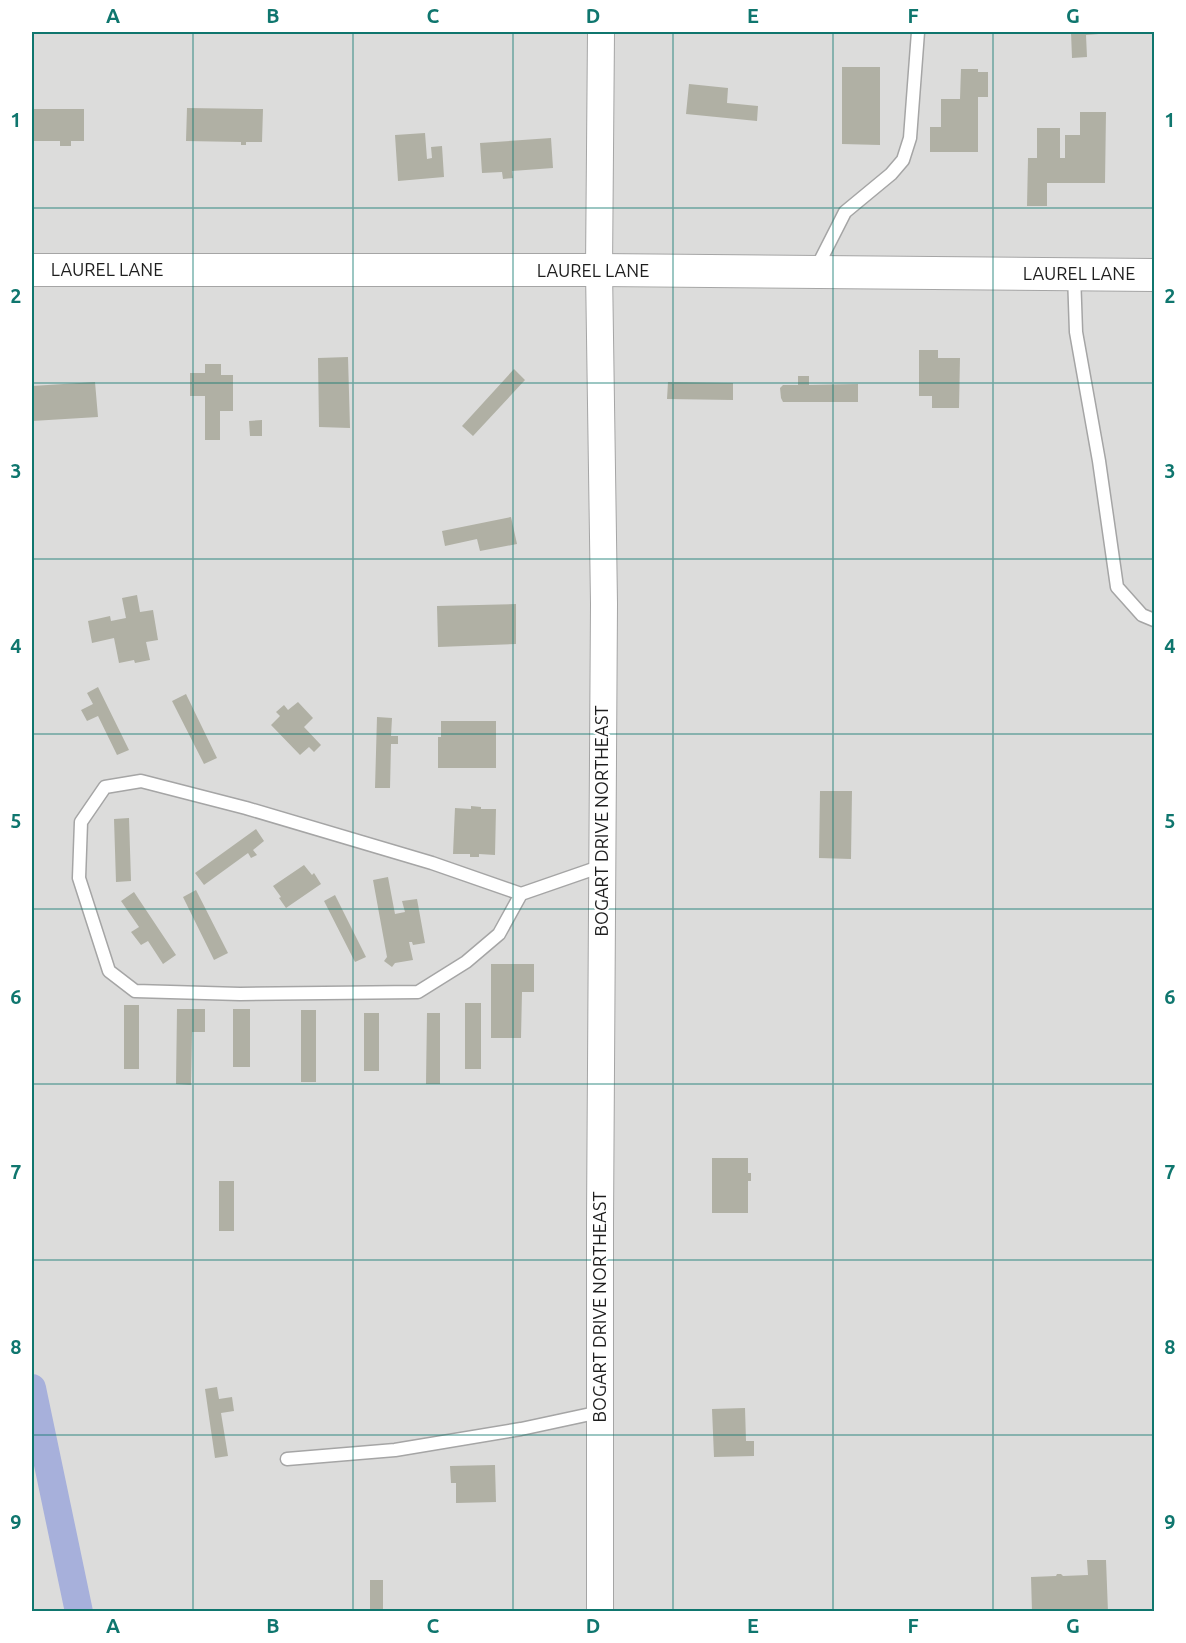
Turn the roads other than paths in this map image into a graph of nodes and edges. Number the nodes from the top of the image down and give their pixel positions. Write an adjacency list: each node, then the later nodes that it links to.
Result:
1 (601, 32): 4 (street, BOGART DRIVE NORTHEAST)
2 (918, 32): 5 (lane)
3 (32, 270): 4 (street, LAUREL LANE)
4 (599, 270): 5 (street, LAUREL LANE); 9 (street, BOGART DRIVE NORTHEAST)
5 (815, 272): 6 (street, LAUREL LANE)
6 (1074, 274): 7 (street, LAUREL LANE); 8 (lane)
7 (1155, 275)
8 (1155, 620)
9 (602, 866): 10 (lane); 11 (street, BOGART DRIVE NORTHEAST)
10 (521, 894): 10 (lane)
11 (600, 1412): 12 (lane); 13 (street, BOGART DRIVE NORTHEAST)
12 (287, 1459)
13 (600, 1611)

